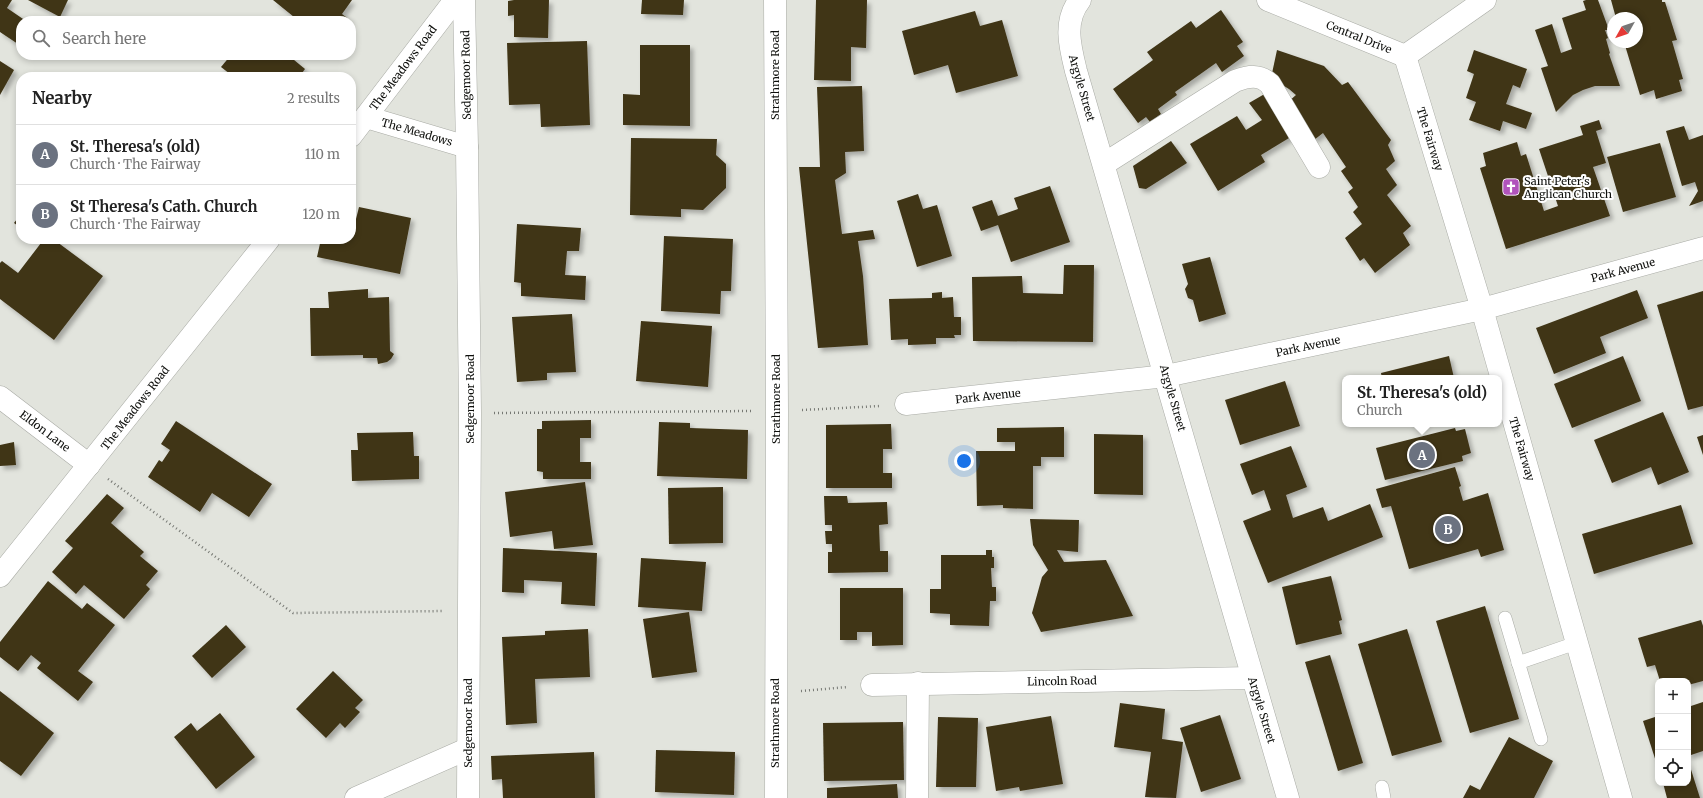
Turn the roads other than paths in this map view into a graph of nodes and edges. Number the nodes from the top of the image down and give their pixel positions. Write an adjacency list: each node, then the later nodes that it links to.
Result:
1 (455, 0): 8 (street, The Meadows Road)
2 (464, 0): 10 (street, Sedgemoor Road)
3 (775, 0): 33 (street, Strathmore Road)
4 (1080, 0): 11 (street, Argyle Street)
5 (1268, 0): 7 (street, Central Drive)
6 (1485, 0): 7 (street, Central Drive)
7 (1405, 56): 15 (street, The Fairway)
8 (366, 118): 9 (street, The Meadows Road); 10 (street, The Meadows)
9 (356, 130)
10 (467, 147): 30 (street, Sedgemoor Road)
11 (1104, 164): 12 (street); 17 (street, Argyle Street)
12 (1319, 167)
13 (265, 244): 21 (street, The Meadows Road)
14 (1703, 248): 15 (street, Park Avenue)
15 (1482, 309): 16 (street, The Fairway); 17 (street, Park Avenue)
16 (1501, 375)
17 (1166, 376): 20 (street, Park Avenue); 26 (street, Argyle Street)
18 (1502, 380): 24 (street, The Fairway)
19 (0, 397): 21 (street, Eldon Lane)
20 (906, 404)
21 (89, 465): 22 (street, The Meadows Road)
22 (0, 576)
23 (1505, 618): 25 (lane)
24 (1576, 643): 25 (lane); 36 (street, The Fairway)
25 (1518, 662): 29 (lane)
26 (1252, 678): 27 (street, Lincoln Road); 35 (street, Argyle Street)
27 (918, 683): 28 (street, Lincoln Road); 34 (street)
28 (872, 684)
29 (1541, 739)
30 (467, 749): 31 (street); 32 (street, Sedgemoor Road)
31 (356, 798)
32 (468, 798)
33 (776, 798)
34 (917, 798)
35 (1288, 798)
36 (1621, 798)

